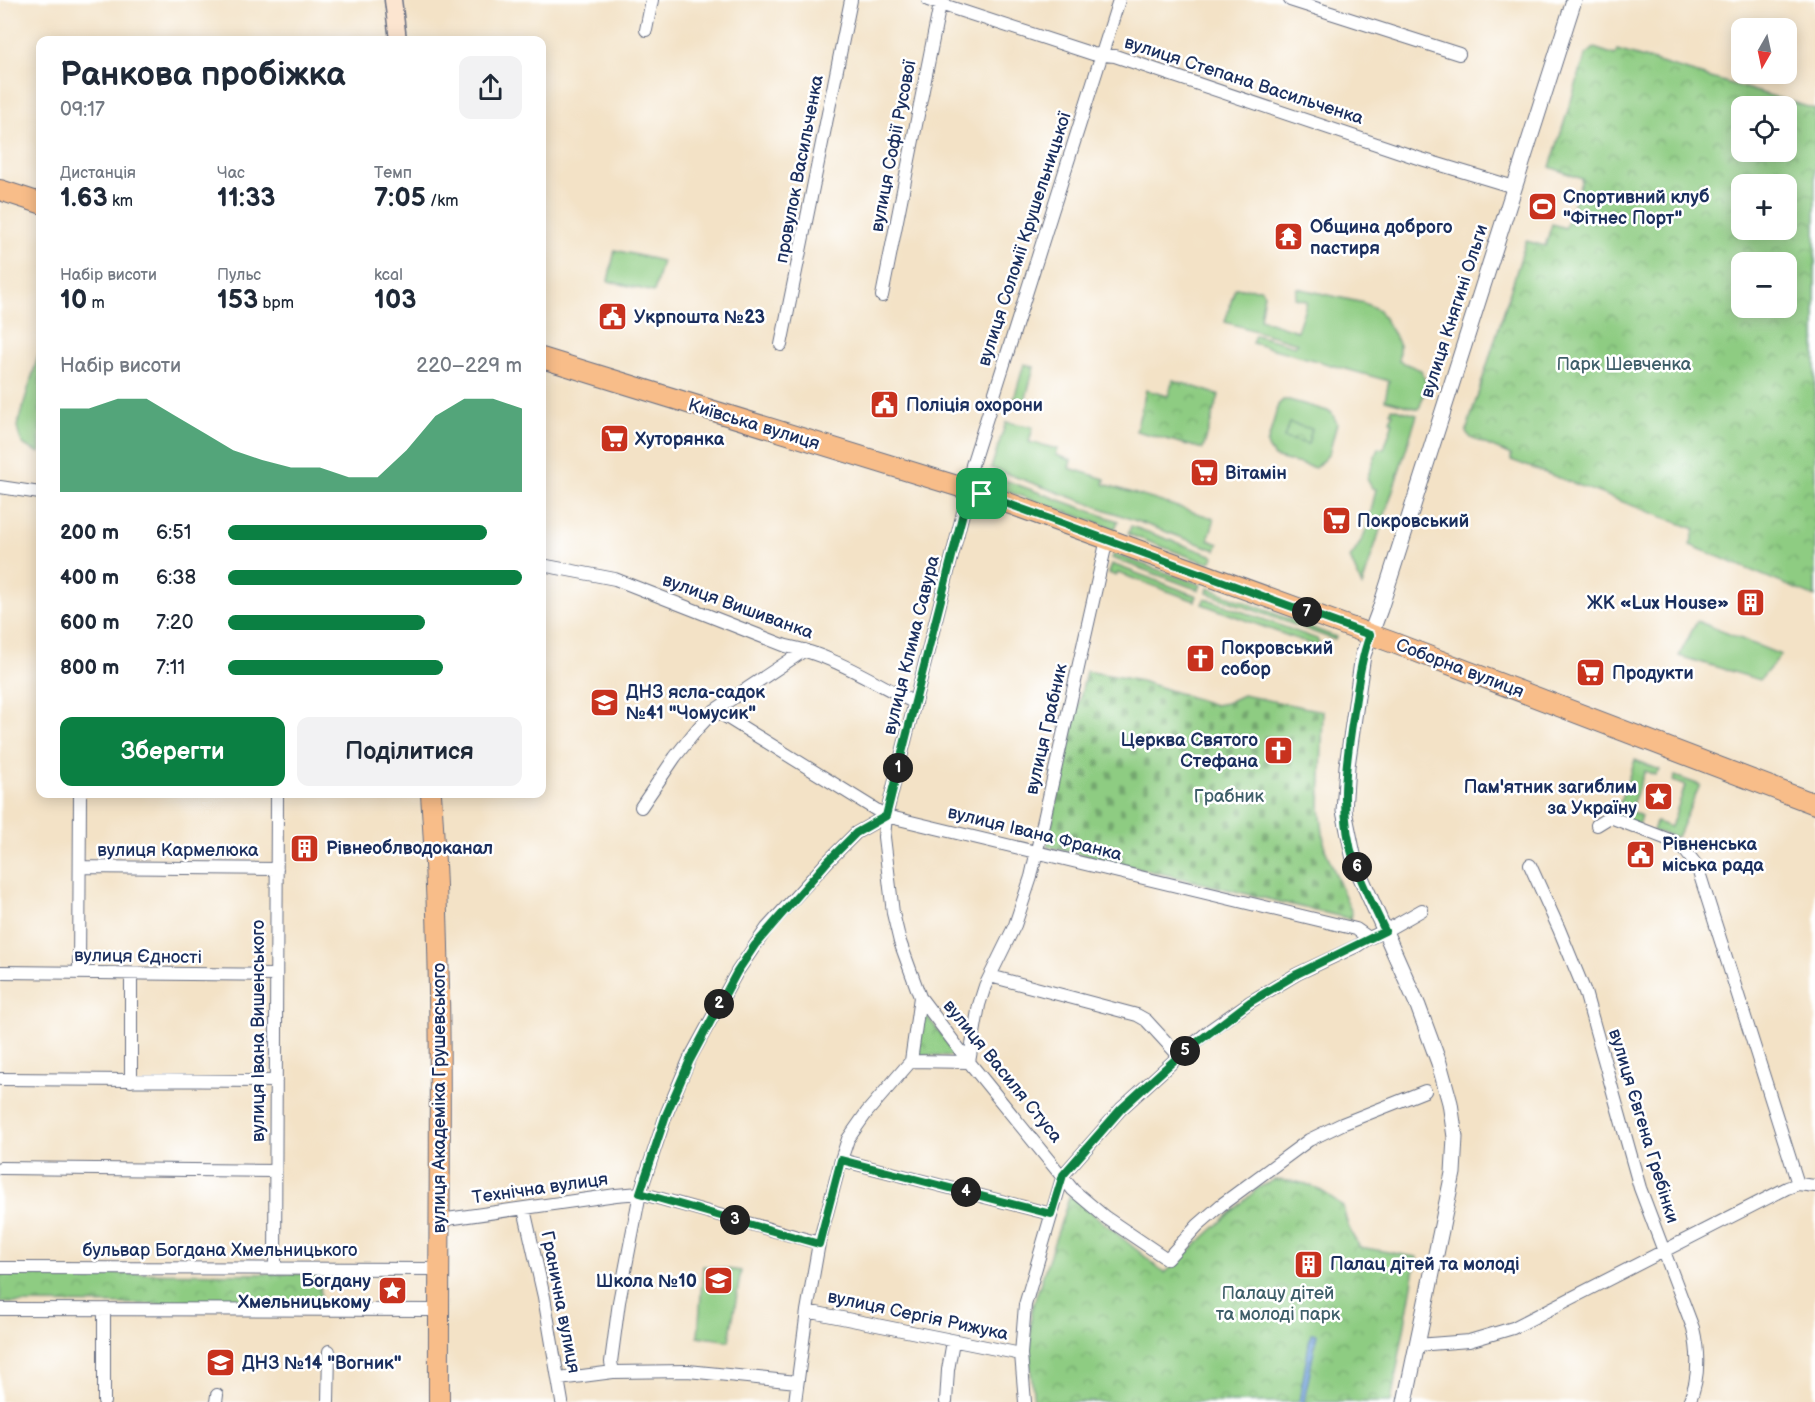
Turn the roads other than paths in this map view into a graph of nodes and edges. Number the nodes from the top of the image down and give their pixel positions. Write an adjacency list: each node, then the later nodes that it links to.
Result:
1 (393, 0): 9 (main road)
2 (652, 0): 8 (street)
3 (851, 0): 16 (street, провулок Васильченка)
4 (1119, 0): 10 (street, вулиця Соломії Крушельницької)
5 (1290, 0): 11 (street)
6 (1574, 0): 12 (street, вулиця Княгині Ольги)
7 (934, 2): 10 (street, вулиця Степана Васильченка); 15 (street, вулиця Софії Русової)
8 (646, 30)
9 (398, 36)
10 (1101, 54): 12 (street, вулиця Степана Васильченка); 19 (street, вулиця Соломії Крушельницької)
11 (1459, 54)
12 (1514, 188): 23 (street, вулиця Княгині Ольги)
13 (0, 190): 14 (main road)
14 (36, 202)
15 (882, 296)
16 (781, 345)
17 (546, 359): 19 (main road, Київська вулиця)
18 (0, 487): 20 (street)
19 (967, 489): 21 (main road, Соборна вулиця); 25 (street, вулиця Клима Савура)
20 (36, 492)
21 (1107, 539): 23 (main road, Соборна вулиця); 34 (street, вулиця Грабник)
22 (546, 566): 24 (street, вулиця Вишиванка)
23 (1370, 635): 30 (main road, Соборна вулиця); 39 (street, вулиця Княгині Ольги)
24 (805, 650): 25 (street, вулиця Вишиванка); 26 (street)
25 (915, 703): 32 (street, вулиця Клима Савура)
26 (715, 710): 31 (street); 32 (street, вулиця Івана Франка)
27 (80, 798): 36 (street)
28 (277, 798): 37 (street, вулиця Івана Вишенського)
29 (431, 798): 63 (main road, вулиця Академіка Грушевського)
30 (1815, 804)
31 (641, 807)
32 (886, 816): 34 (street, вулиця Івана Франка); 46 (street, вулиця Клима Савура); 60 (street)
33 (1597, 825): 58 (street)
34 (1037, 852): 40 (street, вулиця Івана Франка); 45 (street, вулиця Грабник)
35 (1530, 865): 65 (street, вулиця Євгена Гребінки)
36 (80, 867): 37 (street, вулиця Кармелюка); 42 (street)
37 (277, 868): 44 (street, вулиця Івана Вишенського)
38 (1422, 910): 39 (street)
39 (1385, 931): 40 (street); 74 (street, вулиця Княгині Ольги)
40 (1369, 938): 47 (street)
41 (0, 972): 42 (street, вулиця Єдності)
42 (79, 973): 43 (street, вулиця Єдності)
43 (131, 974): 44 (street, вулиця Єдності); 51 (street)
44 (276, 975): 52 (street, вулиця Івана Вишенського)
45 (990, 976): 47 (street); 49 (street, вулиця Грабник)
46 (920, 997): 48 (street); 49 (street, вулиця Василя Стуса)
47 (1179, 1056): 57 (street)
48 (911, 1061): 49 (street); 54 (street)
49 (969, 1062): 57 (street, вулиця Василя Стуса)
50 (0, 1079): 51 (street)
51 (131, 1081): 52 (street)
52 (276, 1081): 56 (street, вулиця Івана Вишенського)
53 (1425, 1091): 57 (street, вулиця Василя Стуса)
54 (841, 1160): 62 (street); 64 (street)
55 (0, 1168): 56 (street)
56 (275, 1171): 67 (street, вулиця Івана Вишенського)
57 (1063, 1175): 62 (street)
58 (1798, 1184): 59 (street); 65 (street)
59 (1815, 1186)
60 (640, 1193): 61 (street, Технічна вулиця); 64 (street, Технічна вулиця); 77 (street)
61 (524, 1209): 63 (street, Технічна вулиця); 78 (street, Гранична вулиця)
62 (1051, 1214): 76 (street)
63 (440, 1220): 68 (main road, вулиця Академіка Грушевського)
64 (819, 1244): 72 (street)
65 (1664, 1249): 74 (street); 88 (street, вулиця Євгена Гребінки)
66 (0, 1268): 67 (street, бульвар Богдана Хмельницького)
67 (274, 1269): 68 (street, бульвар Богдана Хмельницького)
68 (440, 1269): 71 (main road, вулиця Академіка Грушевського)
69 (0, 1309): 70 (street)
70 (104, 1311): 71 (street); 80 (street)
71 (438, 1311): 82 (main road, вулиця Академіка Грушевського)
72 (807, 1311): 73 (street, вулиця Сергія Рижука); 79 (street)
73 (954, 1341): 76 (street, вулиця Сергія Рижука); 85 (street)
74 (1417, 1345): 87 (street, вулиця Княгині Ольги)
75 (329, 1351): 81 (street)
76 (1021, 1354): 86 (street)
77 (613, 1372): 78 (street); 79 (street)
78 (559, 1379): 83 (street, Гранична вулиця)
79 (797, 1382): 84 (street)
80 (104, 1402)
81 (328, 1402)
82 (439, 1402)
83 (562, 1402)
84 (795, 1402)
85 (946, 1402)
86 (1025, 1402)
87 (1405, 1402)
88 (1689, 1402)

